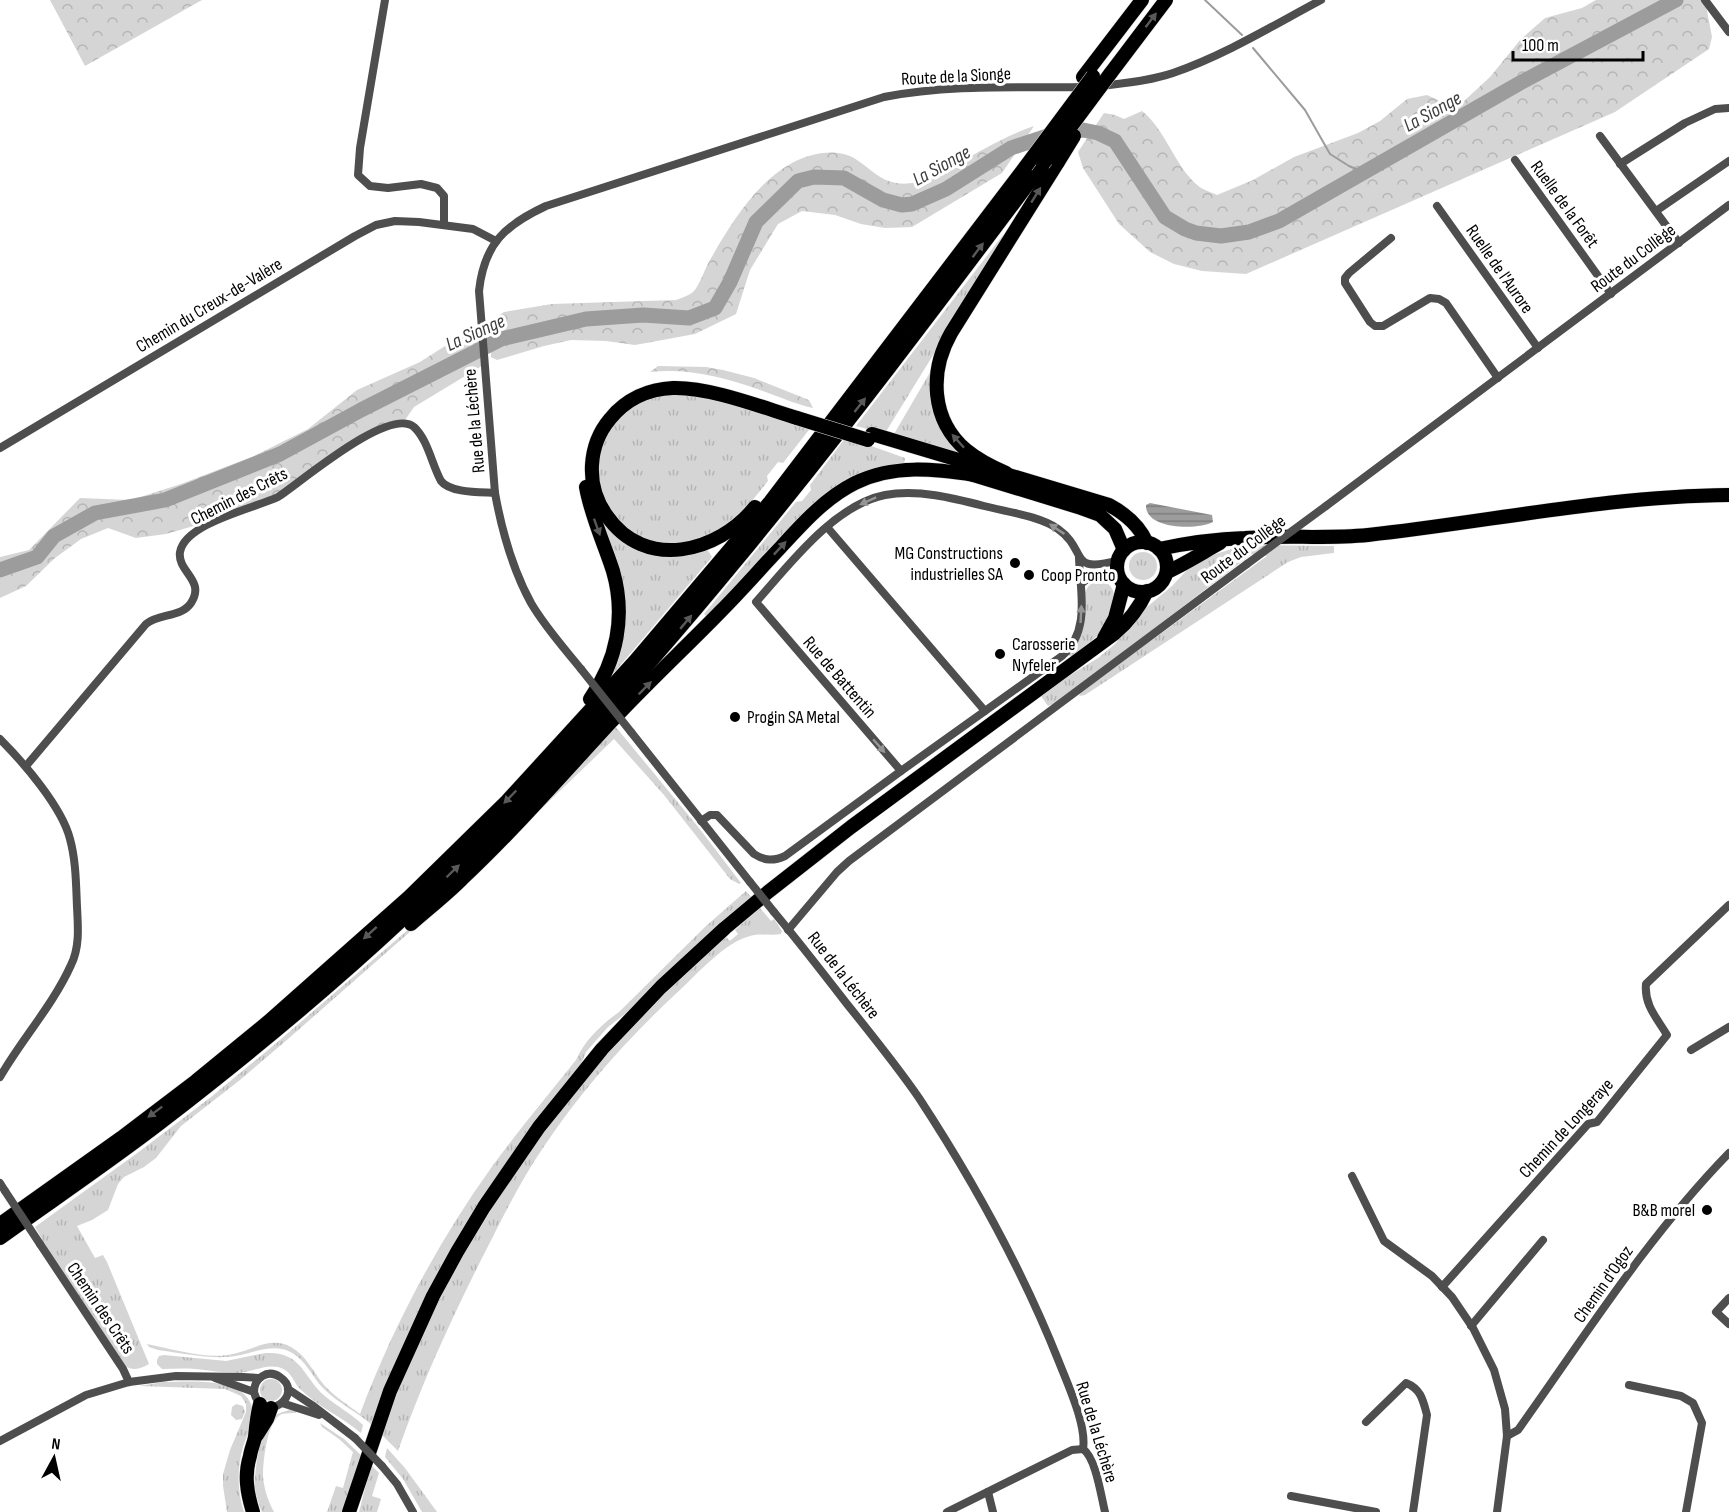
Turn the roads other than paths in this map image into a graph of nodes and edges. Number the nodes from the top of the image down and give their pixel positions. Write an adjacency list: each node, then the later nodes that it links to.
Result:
1 (385, 0): 19 (street)
2 (1142, 0): 9 (highway)
3 (1151, 0): 9 (highway)
4 (1167, 0): 8 (highway, one-way to 4)
5 (1321, 0): 21 (street, Route de la Sionge)
6 (1705, 0): 7 (street)
7 (1729, 32)
8 (1112, 74): 30 (highway, one-way to 8, bridge); 59 (highway, one-way to 8, bridge)
9 (1088, 77): 15 (highway, bridge)
10 (1729, 108): 14 (street)
11 (1600, 136): 14 (street)
12 (1515, 160): 23 (street, Ruelle de la Forêt)
13 (1729, 160): 18 (street)
14 (1620, 164): 18 (street)
15 (1022, 166): 26 (highway); 46 (highway)
16 (1729, 205): 22 (street, Route du Collège)
17 (1437, 206): 24 (street, Ruelle de l'Aurore)
18 (1656, 211): 22 (street)
19 (444, 225): 21 (street, Chemin du Creux-de-Valère); 29 (street, Chemin du Creux-de-Valère)
20 (1391, 238): 25 (street)
21 (496, 241): 32 (street, Rue de la Léchère)
22 (1679, 243): 23 (street, Route du Collège)
23 (1611, 294): 24 (street, Route du Collège)
24 (1539, 348): 25 (street, Route du Collège)
25 (1498, 378): 51 (street, Route du Collège, bridge)
26 (799, 415): 28 (highway, bridge); 46 (highway, one-way to 46)
27 (415, 429): 32 (street, Rue de la Léchère); 47 (street, Chemin des Crêts)
28 (870, 437): 30 (highway); 31 (highway)
29 (0, 448)
30 (1006, 473): 36 (highway)
31 (975, 475): 37 (highway); 61 (highway, one-way to 31)
32 (495, 494): 49 (street, Rue de la Léchère, bridge)
33 (1729, 495): 35 (highway)
34 (826, 527): 38 (street, Rue de Battentin, one-way to 34); 44 (street); 48 (street, Rue de Battentin, one-way to 48)
35 (1228, 540): 36 (highway); 39 (highway)
36 (1153, 546): 37 (highway); 39 (highway)
37 (1121, 555): 38 (street); 40 (highway)
38 (1079, 558): 41 (street)
39 (1167, 572): 42 (highway)
40 (1122, 580): 41 (street); 42 (highway); 43 (highway)
41 (1082, 583): 44 (street, one-way to 41)
42 (1147, 591): 43 (highway)
43 (1101, 642): 79 (highway)
44 (985, 711): 48 (street)
45 (0, 739): 47 (street)
46 (550, 755): 58 (highway, one-way to 58)
47 (26, 766): 54 (street)
48 (901, 771): 49 (street)
49 (701, 821): 51 (street, Rue de la Léchère, bridge)
50 (1728, 908): 62 (street, Chemin de Longeraye)
51 (788, 930): 76 (street, Rue de la Léchère)
52 (1729, 1027): 53 (street)
53 (1690, 1050)
54 (0, 1077)
55 (1729, 1153): 74 (street, Chemin d'Ogoz)
56 (1352, 1176): 62 (street)
57 (0, 1183): 68 (street, Chemin des Crêts, bridge)
58 (0, 1224)
59 (0, 1238)
60 (1543, 1240): 65 (street)
61 (0, 1248)
62 (1442, 1287): 65 (street)
63 (1729, 1298): 64 (street)
64 (1729, 1324)
65 (1471, 1326): 74 (street)
66 (212, 1377): 67 (street, Chemin des Crêts); 68 (street, Chemin des Crêts); 71 (street, Chemin des Crêts)
67 (259, 1378): 70 (street, Chemin des Crêts); 71 (street)
68 (129, 1382): 75 (street)
69 (1629, 1385): 88 (street)
70 (288, 1389): 71 (street); 72 (street, Chemin des Crêts)
71 (267, 1402): 72 (street, Chemin des Crêts); 80 (highway)
72 (326, 1417): 81 (street, Chemin des Crêts, bridge)
73 (1366, 1422): 86 (street)
74 (1507, 1436): 87 (street)
75 (0, 1441)
76 (1083, 1449): 77 (street); 84 (street, Rue de la Léchère)
77 (988, 1492): 82 (street); 83 (street)
78 (1292, 1496): 85 (street)
79 (351, 1510)
80 (253, 1512)
81 (413, 1512)
82 (947, 1512)
83 (993, 1512)
84 (1105, 1512)
85 (1376, 1512)
86 (1413, 1512)
87 (1497, 1512)
88 (1686, 1512)

